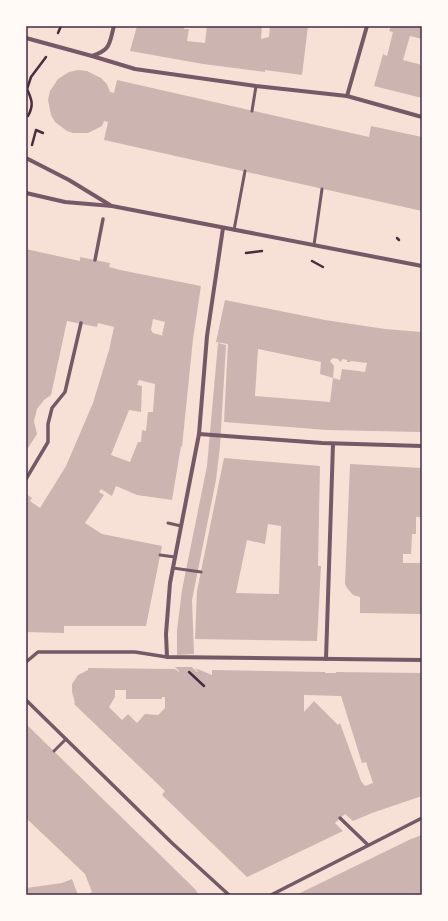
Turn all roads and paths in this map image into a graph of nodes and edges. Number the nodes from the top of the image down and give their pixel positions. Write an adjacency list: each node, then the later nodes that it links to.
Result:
1 (114, 26): 5 (street)
2 (367, 26): 7 (street)
3 (26, 38): 4 (street)
4 (54, 46): 5 (street); 9 (path)
5 (92, 56): 6 (street)
6 (256, 86): 7 (street); 8 (lane)
7 (347, 96): 10 (street)
8 (252, 112)
9 (26, 116)
10 (422, 117)
11 (43, 133): 12 (path)
12 (31, 147)
13 (26, 158): 17 (street)
14 (245, 171): 20 (lane)
15 (322, 189): 21 (lane)
16 (26, 194): 17 (street)
17 (112, 206): 19 (street)
18 (103, 220): 24 (street)
19 (223, 228): 20 (street); 29 (street)
20 (234, 230): 21 (street)
21 (314, 245): 26 (street)
22 (262, 251): 23 (path)
23 (246, 254)
24 (95, 260)
25 (312, 261): 27 (path)
26 (422, 266)
27 (324, 267)
28 (81, 323): 32 (street)
29 (199, 434): 30 (street); 34 (street)
30 (333, 444): 31 (street); 40 (street)
31 (422, 446)
32 (26, 479)
33 (168, 523): 34 (lane)
34 (181, 526): 36 (street)
35 (160, 555): 36 (lane)
36 (175, 557): 37 (street)
37 (173, 568): 38 (lane); 39 (street)
38 (201, 572)
39 (167, 657): 40 (street); 42 (street)
40 (326, 659): 41 (street)
41 (422, 660)
42 (26, 662)
43 (188, 671): 44 (path)
44 (204, 686)
45 (26, 700): 46 (street)
46 (66, 739): 47 (lane); 51 (street)
47 (54, 751)
48 (340, 818): 50 (street)
49 (422, 818): 50 (street)
50 (368, 845): 52 (street)
51 (230, 895)
52 (271, 895)

